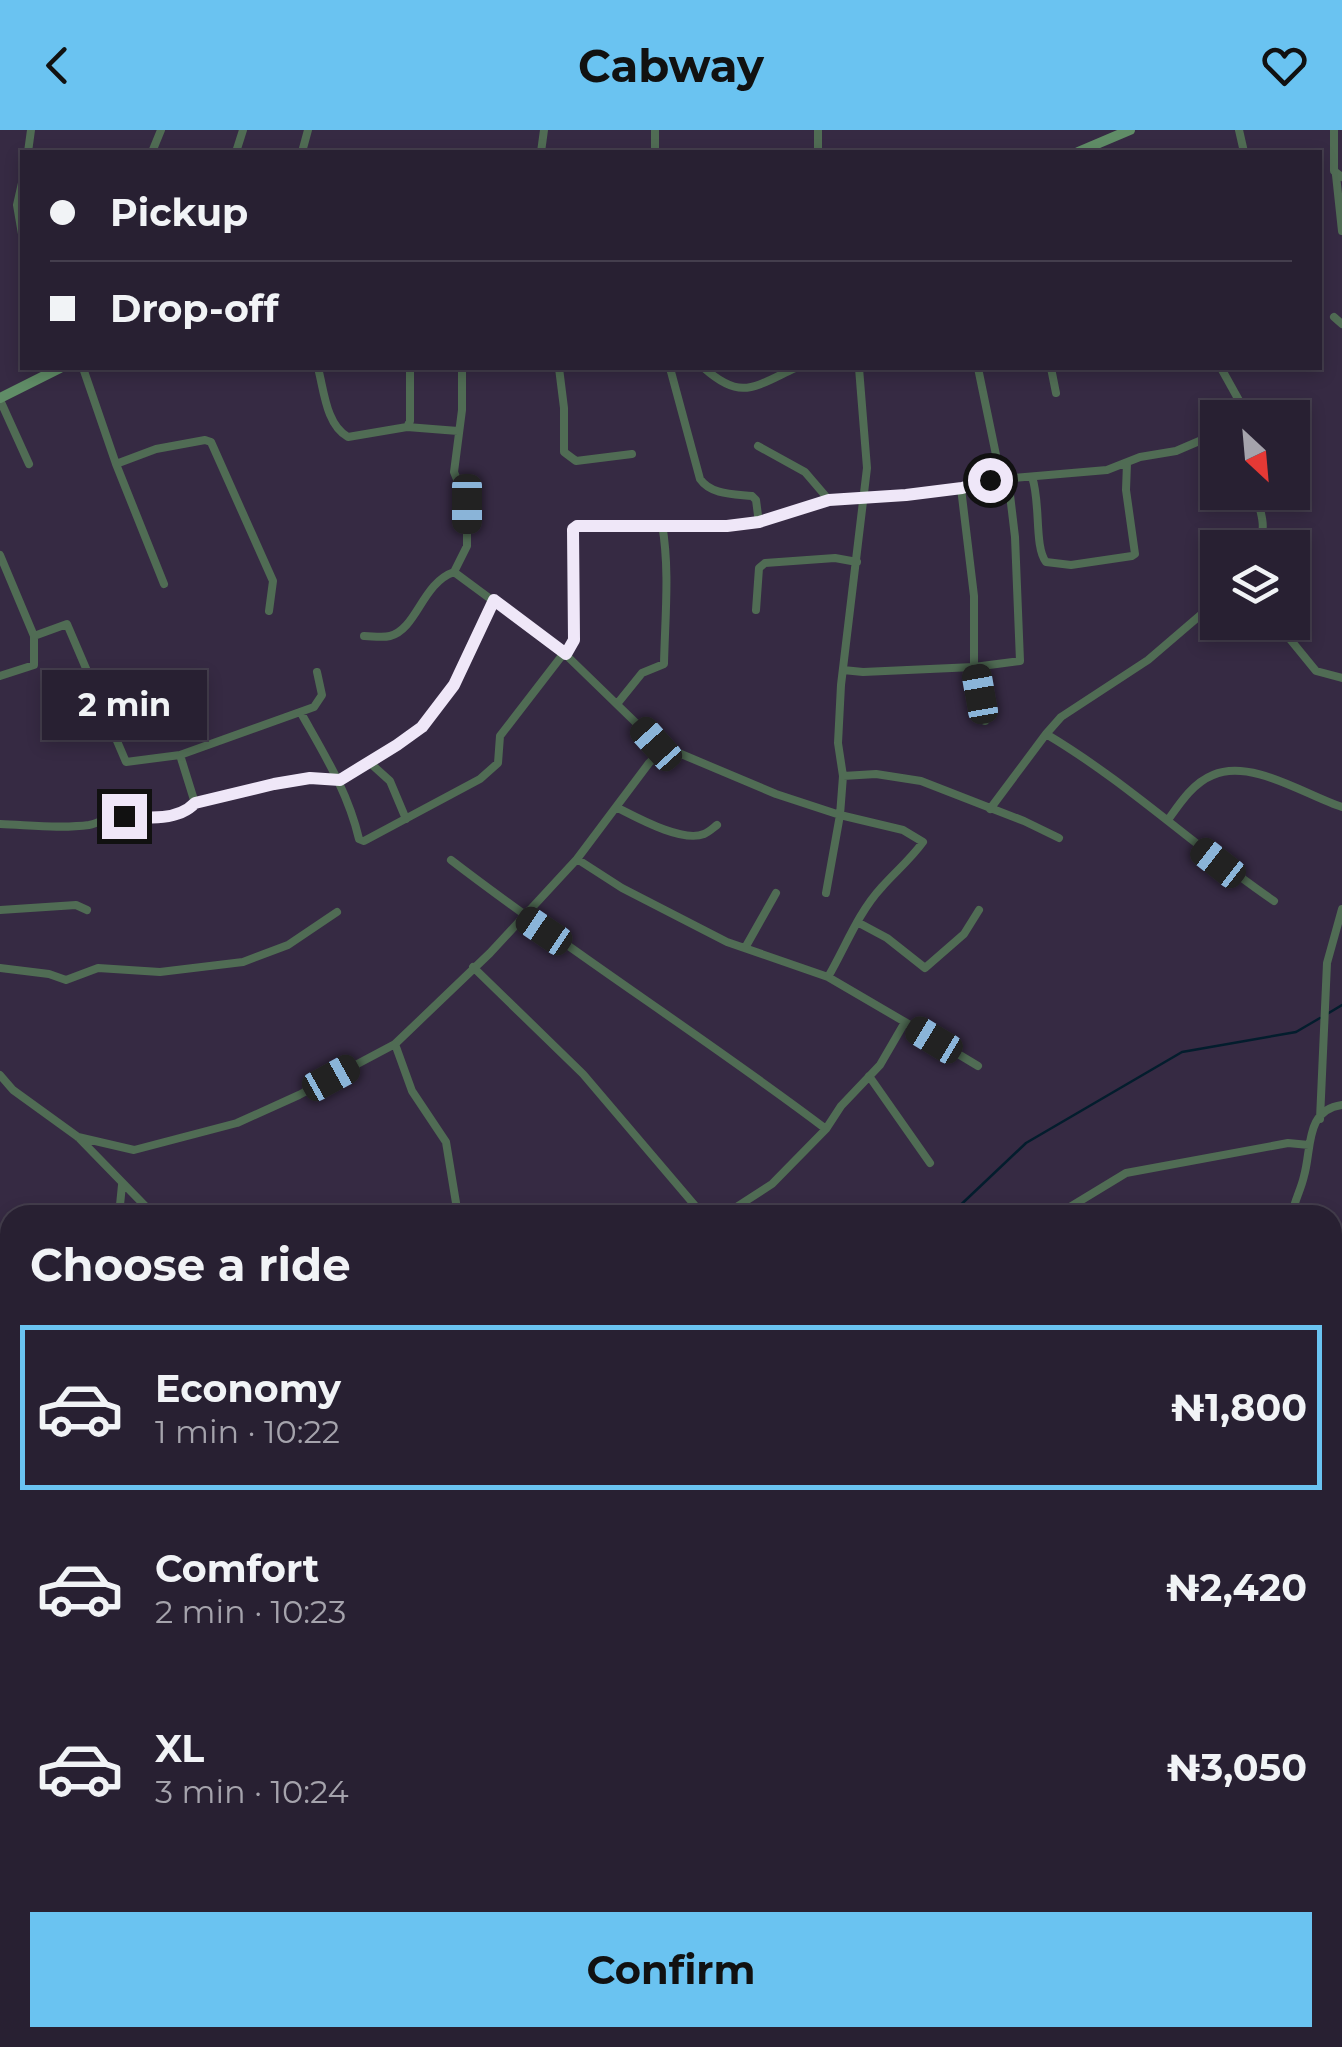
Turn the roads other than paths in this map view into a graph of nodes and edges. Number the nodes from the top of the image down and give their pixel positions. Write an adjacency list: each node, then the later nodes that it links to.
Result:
1 (1130, 130): 3 (street)
2 (1334, 130): 4 (street)
3 (1086, 150)
4 (1339, 176): 7 (street)
5 (20, 192): 6 (street)
6 (20, 222)
7 (1342, 231)
8 (1334, 317): 9 (street)
9 (1342, 324)
10 (51, 370): 24 (street)
11 (84, 370): 33 (street)
12 (319, 370): 26 (street)
13 (410, 370): 26 (street)
14 (462, 370): 27 (street)
15 (559, 370): 30 (street)
16 (671, 370): 39 (street)
17 (706, 370): 18 (street)
18 (790, 370)
19 (859, 370): 37 (street)
20 (978, 370): 35 (street)
21 (1052, 370): 23 (street)
22 (1222, 370): 25 (street)
23 (1056, 393)
24 (0, 399): 32 (street)
25 (1240, 400)
26 (407, 427): 27 (street)
27 (458, 432): 43 (street)
28 (1200, 441): 31 (street)
29 (758, 446): 38 (street)
30 (632, 454)
31 (1127, 463): 34 (street); 34 (street)
32 (29, 464)
33 (116, 464): 44 (street); 46 (street)
34 (1032, 477): 35 (street)
35 (1004, 478): 36 (street); 53 (street)
36 (962, 488): 37 (street); 53 (street)
37 (865, 497): 38 (street); 42 (street)
38 (829, 500): 39 (street)
39 (759, 522): 40 (street)
40 (662, 524): 52 (street); 58 (street)
41 (0, 555): 49 (street)
42 (857, 562): 47 (street); 54 (street)
43 (454, 572): 45 (street); 50 (street)
44 (164, 584)
45 (494, 600): 52 (street); 64 (street)
46 (269, 610)
47 (756, 610)
48 (1200, 615): 61 (street)
49 (34, 636): 56 (street); 63 (street)
50 (364, 636)
51 (1290, 640): 57 (street)
52 (566, 654): 58 (street); 72 (street)
53 (974, 666): 54 (street); 60 (street)
54 (843, 670): 65 (street)
55 (317, 672): 59 (street)
56 (0, 676)
57 (1342, 678)
58 (618, 704): 62 (street)
59 (300, 713): 63 (street); 66 (street)
60 (985, 721)
61 (1046, 734): 70 (street); 73 (street)
62 (666, 752): 68 (street); 71 (street)
63 (180, 755): 67 (street)
64 (369, 762): 66 (street); 72 (street)
65 (843, 776): 70 (street); 71 (street)
66 (340, 780): 67 (street); 72 (street)
67 (195, 803): 74 (street)
68 (616, 807): 75 (street); 77 (street)
69 (1342, 807): 73 (street)
70 (990, 808): 76 (street)
71 (840, 815): 79 (street); 88 (street)
72 (406, 820)
73 (1168, 820): 81 (street)
74 (0, 824)
75 (718, 825)
76 (1058, 838)
77 (577, 859): 87 (street); 89 (street)
78 (451, 860): 87 (street)
79 (826, 893)
80 (776, 894): 89 (street)
81 (1274, 901)
82 (1342, 909): 99 (street)
83 (0, 910): 84 (street)
84 (87, 910)
85 (979, 910): 88 (street)
86 (337, 912): 91 (street)
87 (524, 916): 90 (street); 100 (street)
88 (858, 922): 92 (street)
89 (745, 948): 92 (street)
90 (473, 966): 94 (street); 108 (street)
91 (0, 968)
92 (828, 977): 93 (street)
93 (905, 1022): 95 (street); 97 (street)
94 (394, 1044): 101 (street); 107 (street)
95 (978, 1066)
96 (0, 1075): 101 (street)
97 (869, 1076): 100 (street); 103 (street)
98 (1342, 1105): 99 (street)
99 (1320, 1119): 102 (street)
100 (826, 1129): 109 (street)
101 (78, 1138): 104 (street)
102 (1309, 1145): 110 (street); 111 (street)
103 (930, 1164)
104 (122, 1184): 105 (street); 106 (street)
105 (121, 1205)
106 (143, 1205)
107 (456, 1205)
108 (695, 1205)
109 (739, 1205)
110 (1075, 1205)
111 (1295, 1205)

